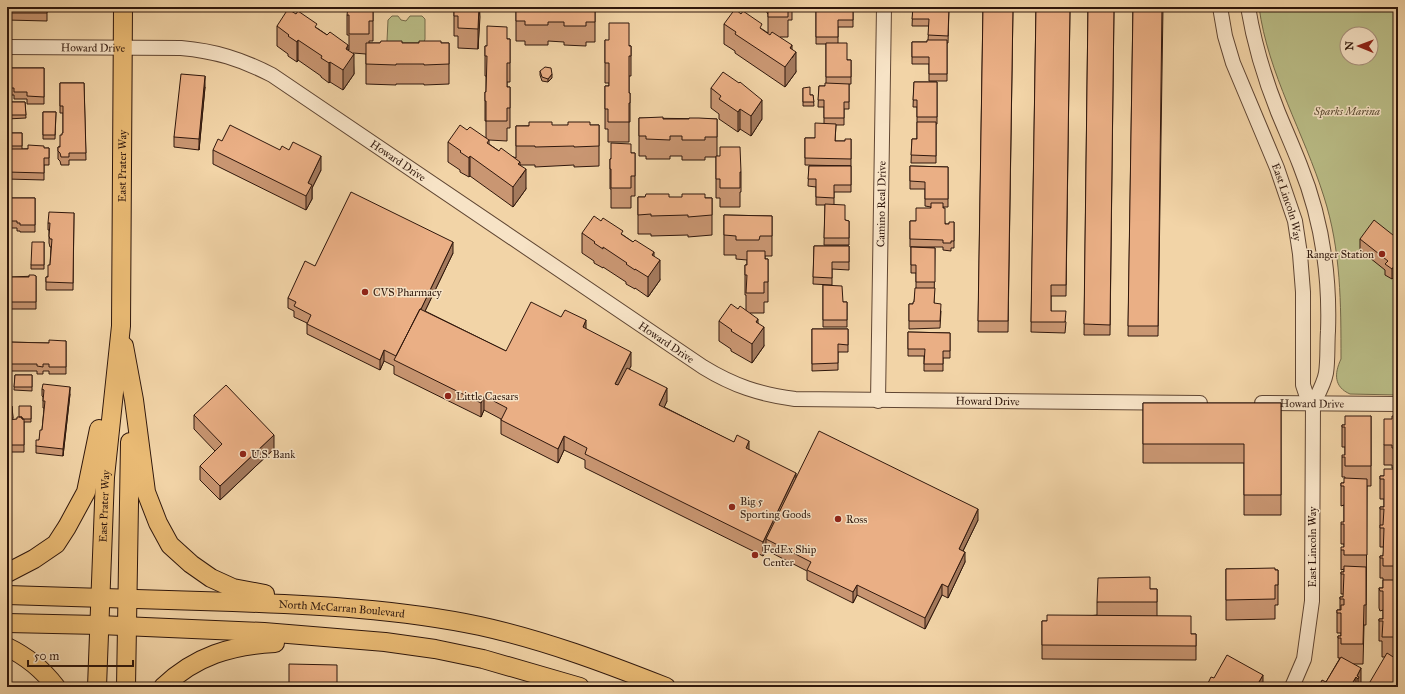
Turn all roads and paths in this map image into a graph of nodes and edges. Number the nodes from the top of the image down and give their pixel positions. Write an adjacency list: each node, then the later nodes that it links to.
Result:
1 (123, 7): 6 (main road, East Prater Way)
2 (884, 7): 8 (street, Camino Real Drive)
3 (1220, 7): 11 (street, East Lincoln Way)
4 (1248, 7): 11 (street, East Lincoln Way)
5 (7, 47): 6 (street, Howard Drive)
6 (123, 47): 7 (main road, East Prater Way); 8 (street, Howard Drive)
7 (121, 326): 13 (main road); 15 (main road, East Prater Way); 16 (main road, East Prater Way); 17 (main road)
8 (878, 401): 9 (street, Howard Drive)
9 (1217, 403)
10 (1248, 403): 11 (street, Howard Drive)
11 (1313, 404): 12 (street, Howard Drive); 29 (street, East Lincoln Way)
12 (1398, 404)
13 (7, 573)
14 (7, 595): 15 (main road, North McCarran Boulevard)
15 (100, 597): 16 (main road, North McCarran Boulevard); 19 (main road, East Prater Way)
16 (128, 598): 17 (main road, North McCarran Boulevard); 20 (main road, East Prater Way)
17 (362, 609): 28 (main road, North McCarran Boulevard)
18 (7, 623): 19 (main road)
19 (98, 625): 20 (main road); 24 (main road, East Prater Way)
20 (128, 626): 21 (main road); 25 (main road, East Prater Way)
21 (385, 642): 26 (main road); 27 (main road)
22 (7, 647): 23 (main road)
23 (56, 687)
24 (97, 687)
25 (126, 687)
26 (163, 687)
27 (580, 687)
28 (666, 687)
29 (1292, 687)

